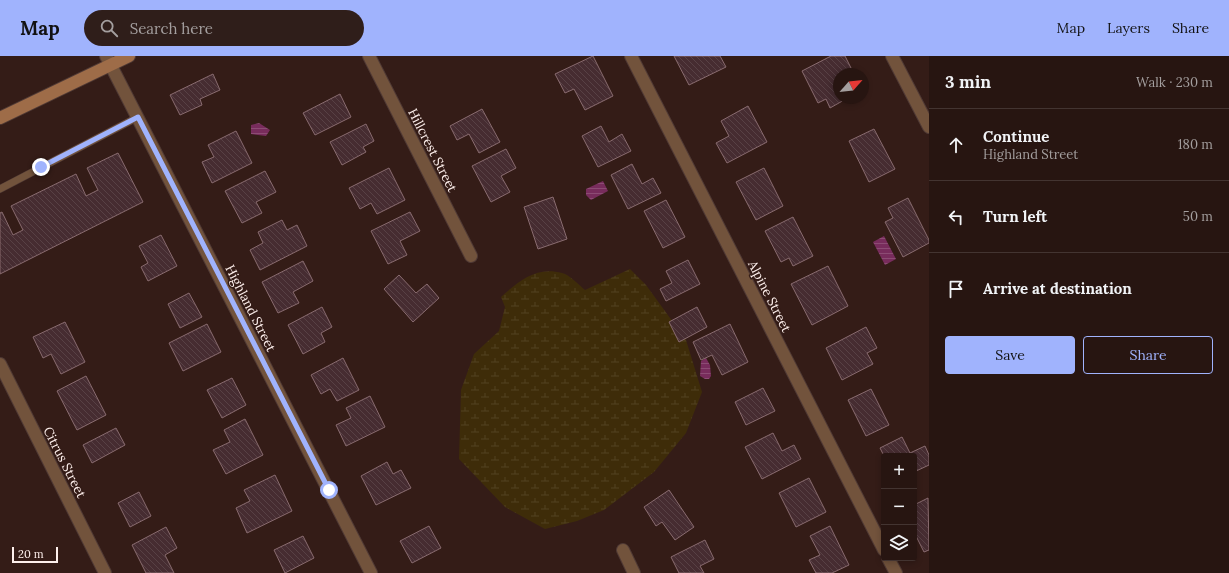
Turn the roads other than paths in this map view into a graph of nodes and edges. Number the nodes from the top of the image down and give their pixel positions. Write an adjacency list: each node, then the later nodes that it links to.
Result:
1 (129, 56): 5 (street)
2 (369, 56): 10 (street, Hillcrest Street)
3 (631, 56): 12 (street, Alpine Street)
4 (892, 56): 8 (street)
5 (109, 60): 6 (street, Highland Street); 7 (street)
6 (138, 117): 9 (lane); 16 (street, Highland Street)
7 (0, 118)
8 (929, 128)
9 (0, 189)
10 (471, 256)
11 (0, 364): 15 (street, Citrus Street)
12 (881, 544)
13 (623, 550): 17 (street)
14 (890, 561): 18 (street)
15 (105, 573)
16 (372, 573)
17 (634, 573)
18 (896, 573)

